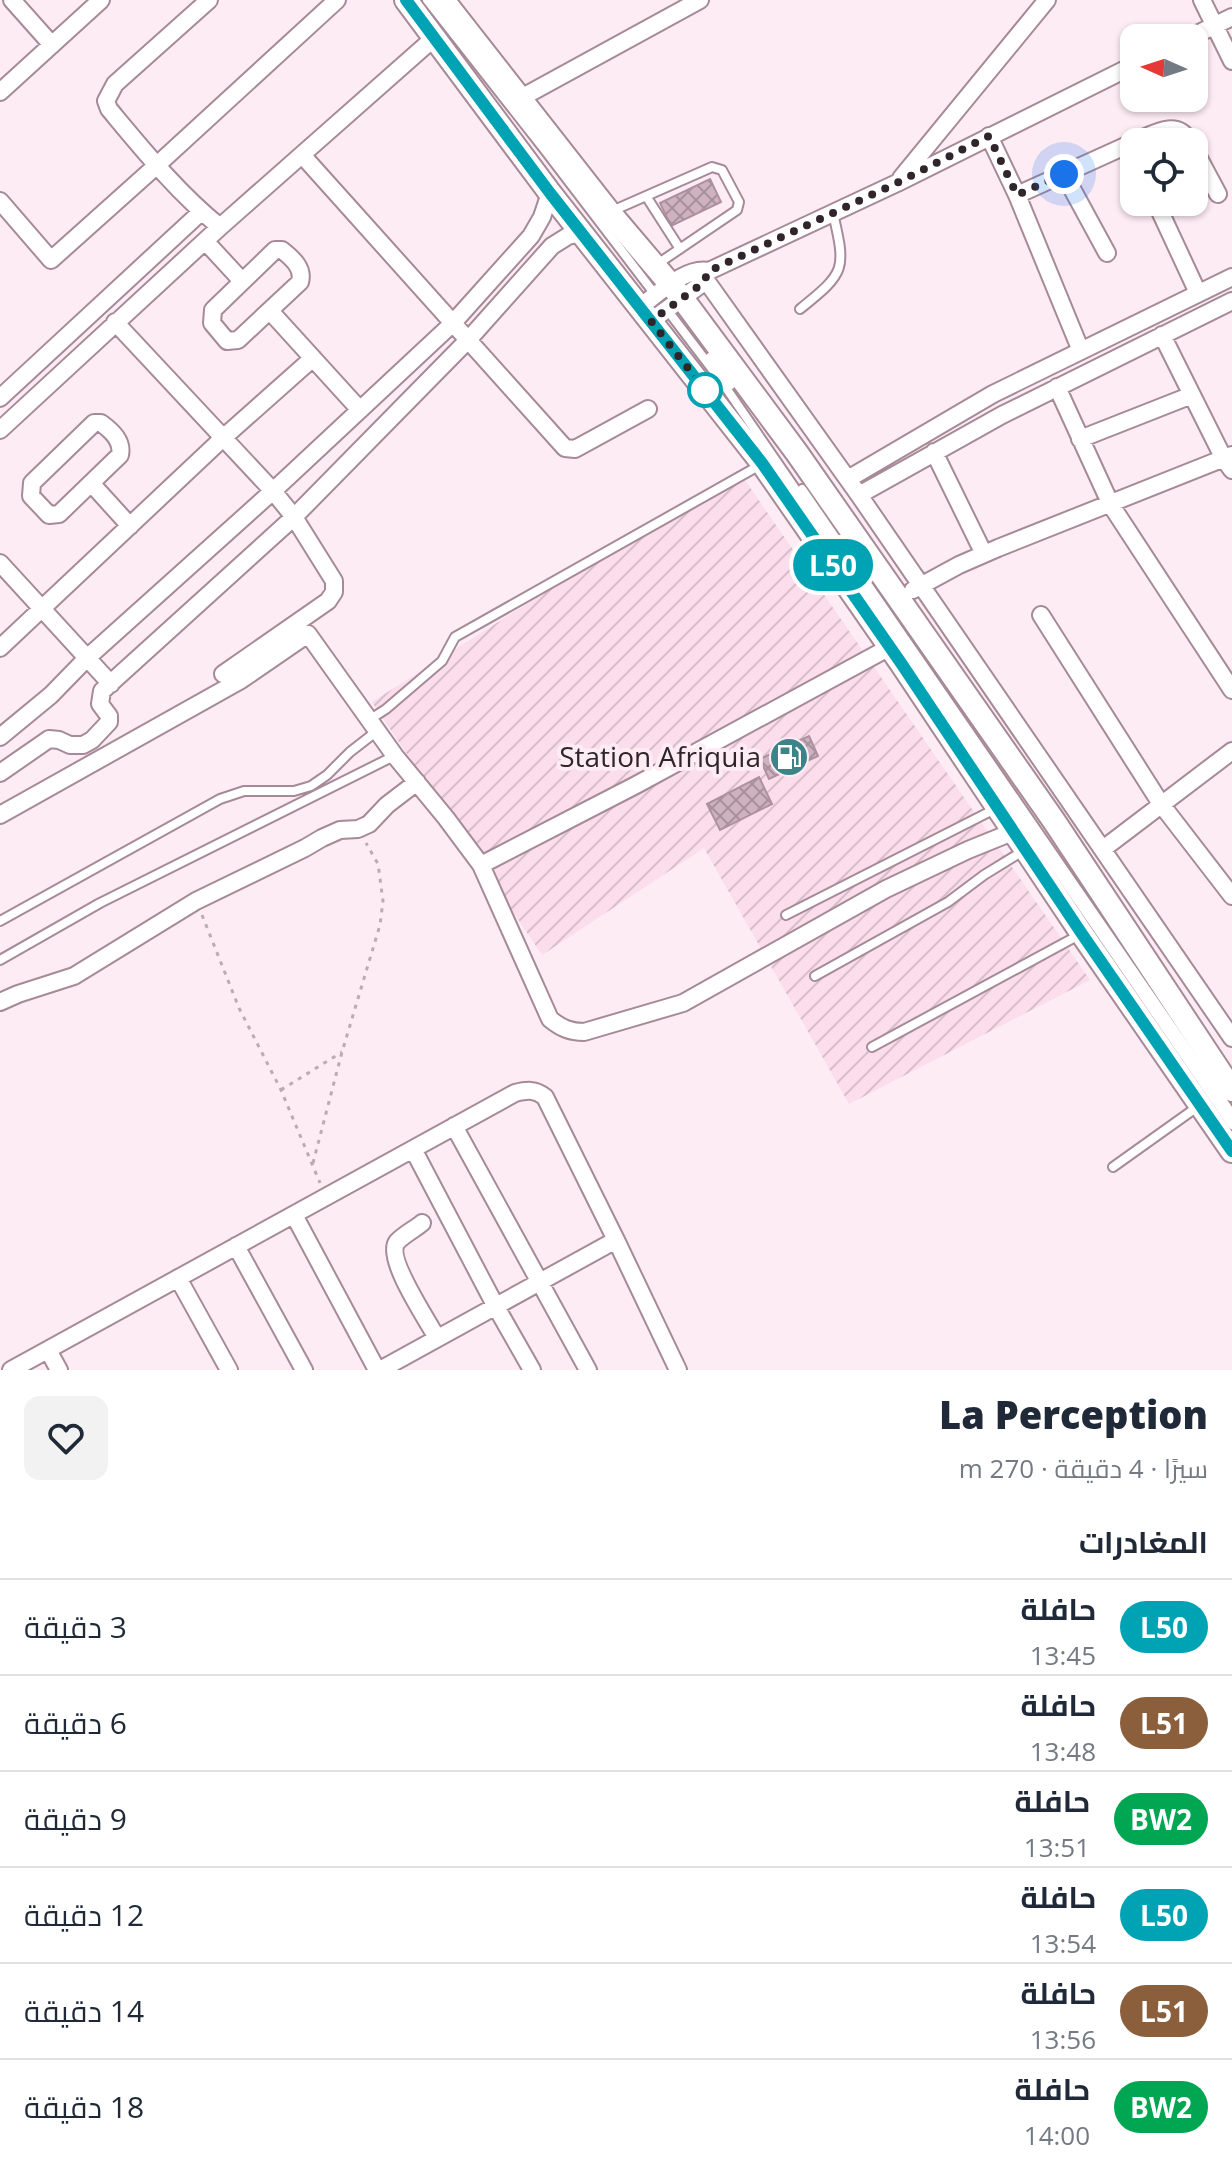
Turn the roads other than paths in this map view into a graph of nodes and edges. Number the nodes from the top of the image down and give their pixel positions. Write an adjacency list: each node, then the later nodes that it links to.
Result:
1 (12, 0): 16 (street)
2 (101, 0): 16 (street)
3 (209, 0): 24 (street)
4 (337, 0): 24 (street)
5 (406, 0): 15 (main road)
6 (427, 0): 49 (lane)
7 (435, 0): 49 (lane)
8 (443, 0): 20 (main road)
9 (700, 0): 20 (street)
10 (1047, 0): 27 (street)
11 (1202, 0): 13 (street)
12 (1232, 17): 13 (street)
13 (1214, 25): 14 (street); 17 (street)
14 (1208, 28)
15 (434, 38): 23 (street); 28 (main road)
16 (52, 45): 19 (street)
17 (1232, 61)
18 (1120, 72): 21 (street)
19 (0, 92)
20 (519, 99): 34 (main road)
21 (989, 136): 27 (street); 30 (street)
22 (1120, 148): 25 (street)
23 (303, 156): 37 (street); 54 (street)
24 (156, 166): 32 (street); 33 (street)
25 (1064, 174): 30 (street); 43 (street)
26 (1208, 175): 29 (street)
27 (897, 183): 35 (street)
28 (550, 193): 38 (main road); 39 (street)
29 (1218, 194)
30 (1017, 195): 57 (street)
31 (646, 196): 34 (lane); 41 (lane); 41 (lane)
32 (0, 201)
33 (201, 212): 37 (street); 61 (street)
34 (609, 212): 44 (main road)
35 (832, 212): 45 (street); 51 (lane)
36 (1162, 216): 48 (street)
37 (220, 227): 40 (street)
38 (582, 233): 42 (street); 49 (main road)
39 (531, 236): 42 (street); 54 (street)
40 (206, 242): 47 (street); 53 (street)
41 (680, 249): 44 (lane)
42 (547, 252): 56 (street)
43 (1107, 253)
44 (655, 265): 49 (main road)
45 (707, 275): 49 (street); 70 (street)
46 (1232, 277): 48 (street)
47 (242, 281): 52 (street); 52 (street)
48 (1198, 293): 57 (street)
49 (662, 301): 69 (main road); 80 (main road); 112 (lane); 113 (lane)
50 (1232, 301): 55 (street)
51 (800, 309)
52 (270, 311): 58 (street)
53 (115, 322): 64 (street); 65 (street)
54 (452, 324): 56 (street); 63 (street)
55 (1162, 335): 59 (street); 60 (street)
56 (469, 339): 62 (street); 75 (street)
57 (1081, 351): 70 (street)
58 (313, 358): 63 (street); 65 (street)
59 (1057, 387): 66 (street); 67 (street)
60 (1192, 395): 66 (street); 68 (street)
61 (0, 398)
62 (648, 409)
63 (360, 410): 72 (street)
64 (0, 430)
65 (223, 438): 72 (street); 76 (street)
66 (1080, 439): 74 (street)
67 (934, 452): 73 (street); 77 (street)
68 (1229, 461): 74 (street)
69 (762, 463): 83 (main road); 89 (lane)
70 (848, 479): 73 (street)
71 (91, 483): 71 (street); 76 (street)
72 (273, 491): 75 (street); 85 (street)
73 (859, 495): 79 (street)
74 (1111, 505): 77 (street); 88 (street)
75 (294, 517): 86 (street); 87 (street)
76 (130, 526): 81 (street)
77 (984, 554): 79 (street)
78 (0, 563): 81 (street)
79 (919, 585): 80 (street); 99 (street)
80 (898, 600): 110 (main road)
81 (42, 609): 84 (street); 85 (street)
82 (1041, 615): 95 (street)
83 (890, 647): 96 (main road); 100 (street)
84 (0, 648)
85 (87, 658): 87 (street); 90 (street)
86 (223, 674)
87 (111, 684): 93 (street)
88 (1232, 690)
89 (373, 726): 92 (street); 97 (street); 103 (lane)
90 (0, 737)
91 (1232, 751): 95 (street)
92 (395, 756): 94 (street); 105 (lane)
93 (0, 773)
94 (417, 782): 100 (street); 107 (street)
95 (1161, 804): 99 (street); 101 (street)
96 (998, 807): 98 (main road); 102 (lane)
97 (0, 815)
98 (1021, 840): 100 (street); 104 (main road); 106 (lane)
99 (1103, 849): 108 (street)
100 (481, 865)
101 (1232, 896)
102 (786, 915)
103 (0, 921)
104 (1082, 934): 109 (lane); 111 (main road)
105 (0, 960)
106 (815, 976)
107 (0, 1002)
108 (1232, 1038)
109 (872, 1047)
110 (1232, 1088)
111 (1201, 1105): 116 (main road); 117 (lane)
112 (1232, 1114)
113 (1232, 1125)
114 (454, 1126): 115 (street); 120 (street); 123 (street)
115 (413, 1149): 118 (street); 124 (street)
116 (1232, 1151)
117 (1113, 1167)
118 (294, 1215): 121 (street); 131 (street)
119 (422, 1223): 125 (street)
120 (616, 1240): 123 (street); 134 (street)
121 (236, 1246): 122 (street); 130 (street)
122 (178, 1278): 126 (street); 129 (street)
123 (539, 1281): 124 (street); 133 (street)
124 (495, 1305): 125 (street); 132 (street)
125 (437, 1338): 131 (street)
126 (48, 1350): 127 (street); 128 (street)
127 (11, 1370)
128 (59, 1370)
129 (229, 1370)
130 (304, 1370)
131 (378, 1370)
132 (532, 1370)
133 (588, 1370)
134 (678, 1370)

